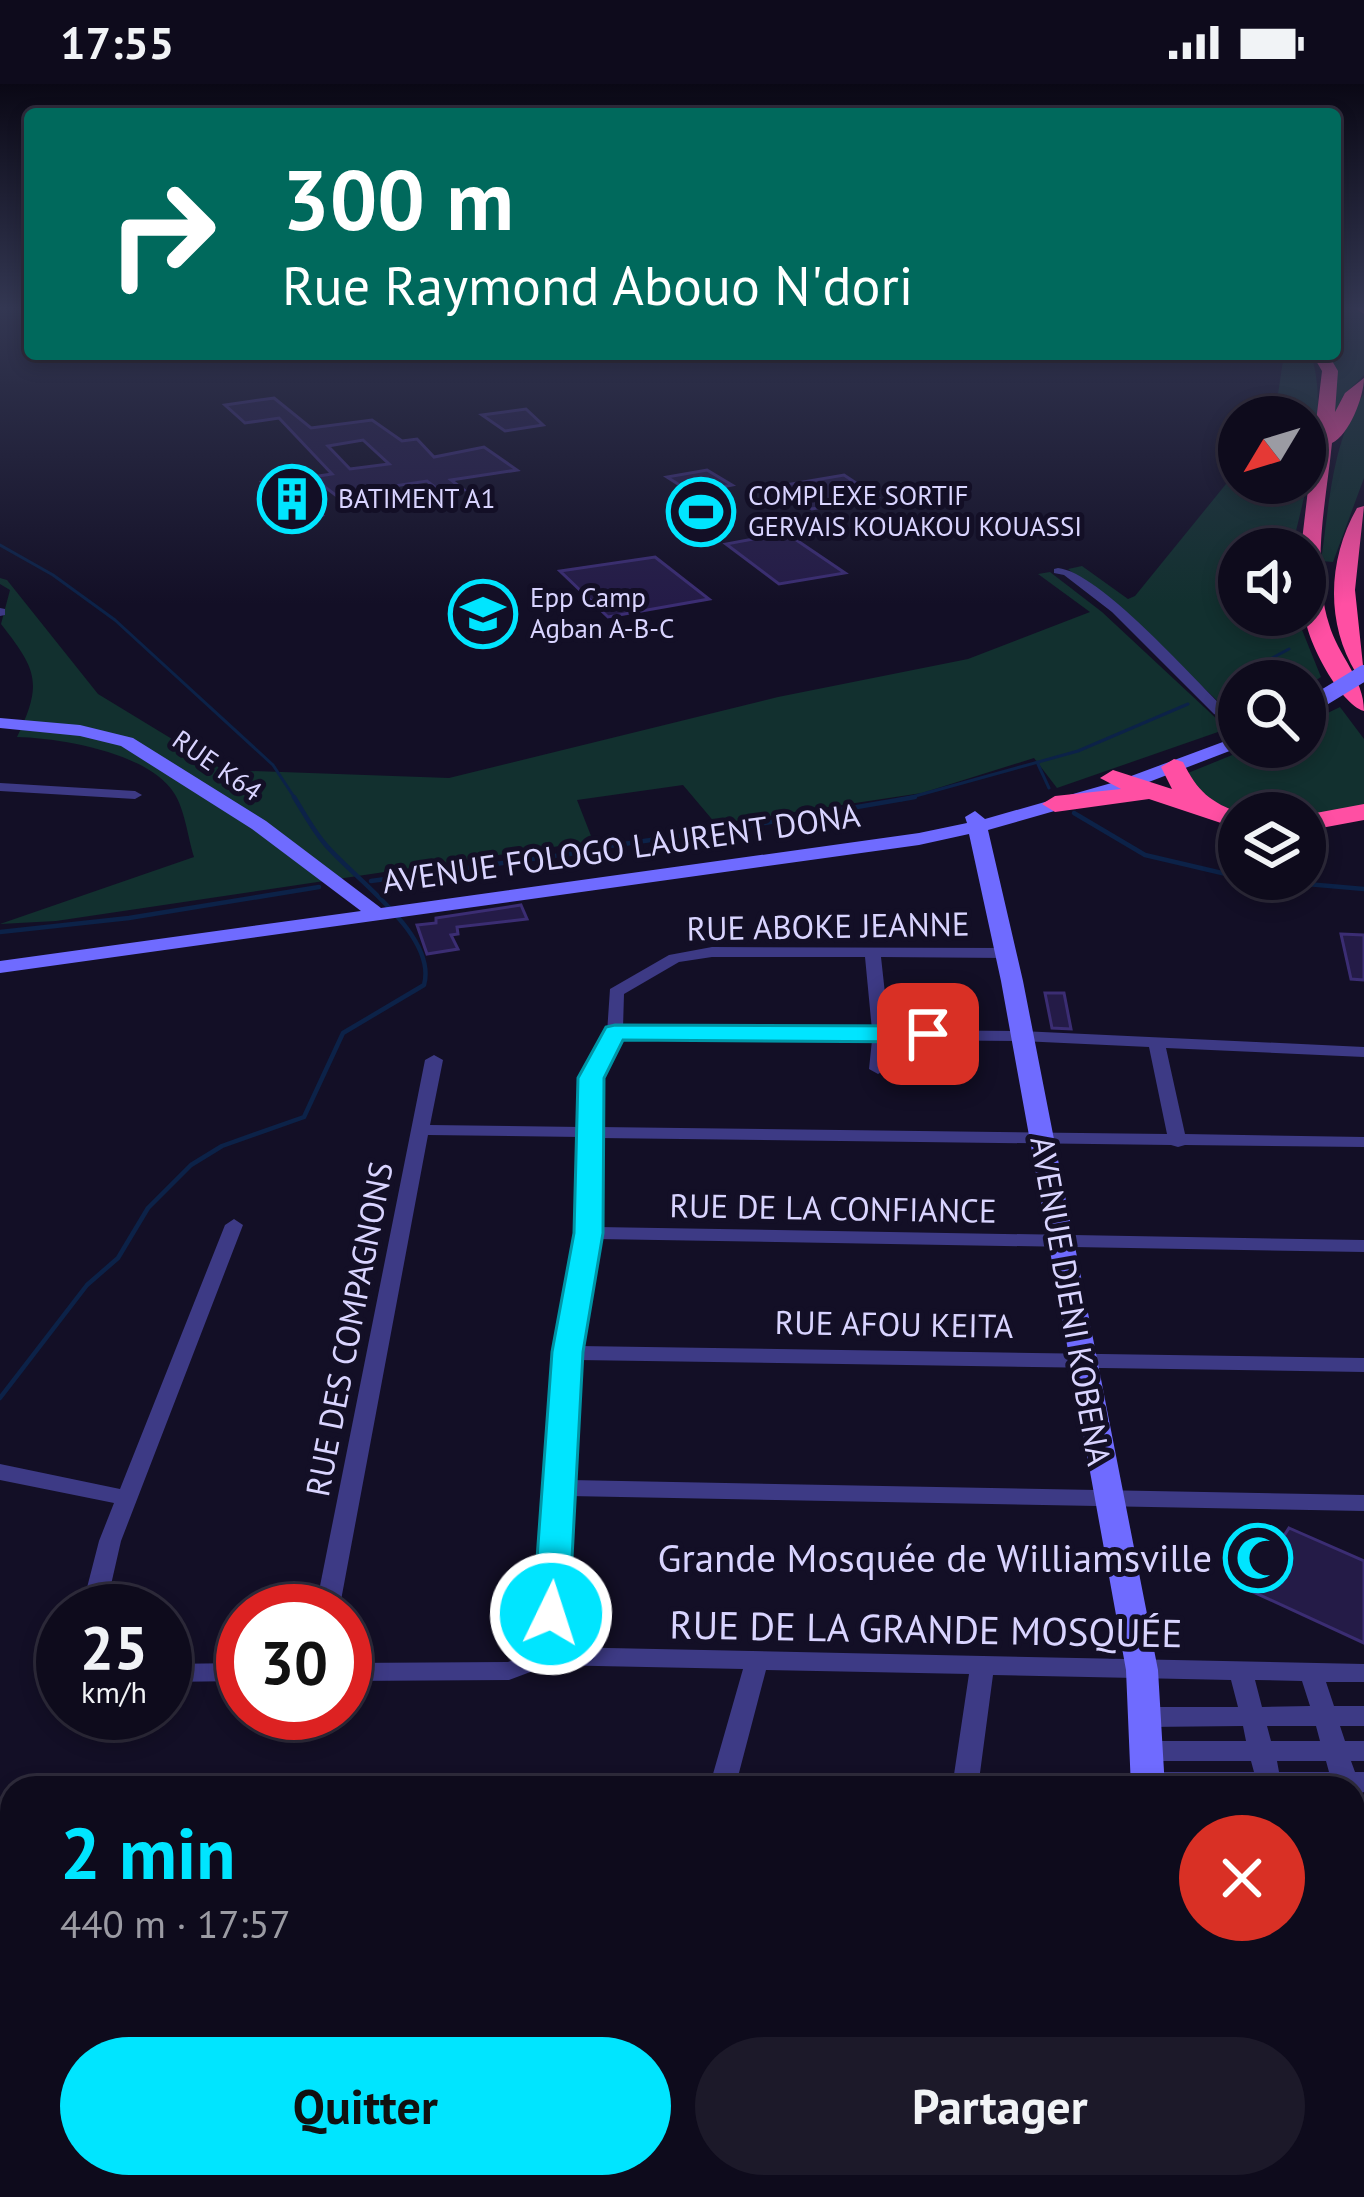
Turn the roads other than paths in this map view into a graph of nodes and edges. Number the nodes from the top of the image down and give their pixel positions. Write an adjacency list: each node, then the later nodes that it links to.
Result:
1 (1347, 407): 2 (highway)
2 (1326, 455)
3 (1317, 504): 7 (highway)
4 (1364, 512): 6 (highway)
5 (1124, 620): 5 (street); 10 (street)
6 (1362, 662): 8 (main road, bridge)
7 (1331, 665): 9 (highway); 12 (highway)
8 (1326, 692)
9 (1364, 704)
10 (1218, 710)
11 (0, 723): 29 (main road, RUE K64)
12 (1364, 725)
13 (1218, 744): 16 (main road, AVENUE FOLOGO LAURENT DONA)
14 (1218, 746): 15 (main road, AVENUE FOLOGO LAURENT DONA)
15 (1174, 766): 16 (main road, AVENUE FOLOGO LAURENT DONA); 19 (highway)
16 (1125, 778): 19 (highway); 20 (main road, AVENUE FOLOGO LAURENT DONA); 21 (highway); 26 (main road, AVENUE FOLOGO LAURENT DONA)
17 (0, 787): 18 (street)
18 (135, 795)
19 (1198, 802): 22 (highway)
20 (1055, 803): 21 (highway); 26 (main road, AVENUE FOLOGO LAURENT DONA)
21 (1156, 804): 24 (highway)
22 (1218, 810)
23 (1364, 812): 25 (highway)
24 (1218, 814)
25 (1326, 820)
26 (976, 822): 30 (main road, AVENUE FOLOGO LAURENT DONA); 31 (main road, AVENUE FOLOGO LAURENT DONA); 34 (main road, AVENUE DJENI KOBENA)
27 (1326, 827): 28 (highway)
28 (1364, 830)
29 (343, 886): 30 (main road); 31 (main road, RUE K64); 32 (main road)
30 (427, 899): 31 (main road, AVENUE FOLOGO LAURENT DONA)
31 (375, 911): 32 (main road, AVENUE FOLOGO LAURENT DONA); 36 (main road, AVENUE FOLOGO LAURENT DONA)
32 (313, 916): 35 (main road, AVENUE FOLOGO LAURENT DONA)
33 (872, 953): 34 (street, RUE ABOKE JEANNE); 37 (street, RUE ABOKE JEANNE); 38 (street)
34 (1005, 953): 39 (main road, AVENUE DJENI KOBENA)
35 (0, 958)
36 (0, 968)
37 (615, 1033): 38 (street); 44 (street, RUE ABOKE JEANNE)
38 (881, 1033): 39 (street); 43 (street)
39 (1022, 1036): 40 (street); 46 (main road, AVENUE DJENI KOBENA)
40 (1156, 1041): 41 (street); 47 (street)
41 (1364, 1052)
42 (434, 1060): 45 (street, RUE DES COMPAGNONS)
43 (878, 1069)
44 (589, 1129): 45 (street); 46 (street); 50 (street, RUE ABOKE JEANNE)
45 (422, 1130): 62 (street, RUE DES COMPAGNONS)
46 (1041, 1138): 47 (street); 51 (main road, AVENUE DJENI KOBENA)
47 (1178, 1142): 48 (street)
48 (1364, 1142)
49 (234, 1225): 58 (street)
50 (588, 1233): 51 (street, RUE DE LA CONFIANCE); 53 (street, RUE ABOKE JEANNE)
51 (1061, 1241): 52 (street, RUE DE LA CONFIANCE); 54 (main road, AVENUE DJENI KOBENA)
52 (1364, 1246)
53 (568, 1352): 54 (street, RUE AFOU KEITA); 57 (street, RUE ABOKE JEANNE)
54 (1084, 1360): 55 (street, RUE AFOU KEITA); 59 (main road, AVENUE DJENI KOBENA)
55 (1364, 1364)
56 (0, 1472): 58 (street)
57 (560, 1488): 59 (street); 63 (street, RUE ABOKE JEANNE)
58 (127, 1498): 61 (street)
59 (1108, 1502): 60 (street); 67 (main road, AVENUE DJENI KOBENA)
60 (1364, 1503)
61 (100, 1584)
62 (332, 1584)
63 (548, 1656): 64 (street, RUE DE LA GRANDE MOSQUÉE); 69 (street, RUE DE LA GRANDE MOSQUÉE)
64 (756, 1664): 65 (street, RUE DE LA GRANDE MOSQUÉE); 79 (street)
65 (982, 1668): 67 (street, RUE DE LA GRANDE MOSQUÉE); 80 (street)
66 (1240, 1669): 67 (street, RUE DE LA GRANDE MOSQUÉE); 68 (street, RUE DE LA GRANDE MOSQUÉE); 71 (street)
67 (1142, 1670): 74 (main road, AVENUE DJENI KOBENA)
68 (1311, 1671): 70 (street, RUE DE LA GRANDE MOSQUÉE); 72 (street)
69 (372, 1672)
70 (1364, 1673)
71 (1253, 1716): 72 (street); 74 (street); 75 (street)
72 (1326, 1716): 73 (street); 76 (street)
73 (1364, 1716)
74 (1147, 1717): 77 (main road, AVENUE DJENI KOBENA)
75 (1262, 1750): 76 (street); 77 (street); 82 (street)
76 (1336, 1750): 78 (street); 83 (street)
77 (1148, 1751): 81 (main road, AVENUE DJENI KOBENA)
78 (1364, 1751)
79 (725, 1776)
80 (967, 1776)
81 (1149, 1776)
82 (1268, 1776)
83 (1345, 1776)

